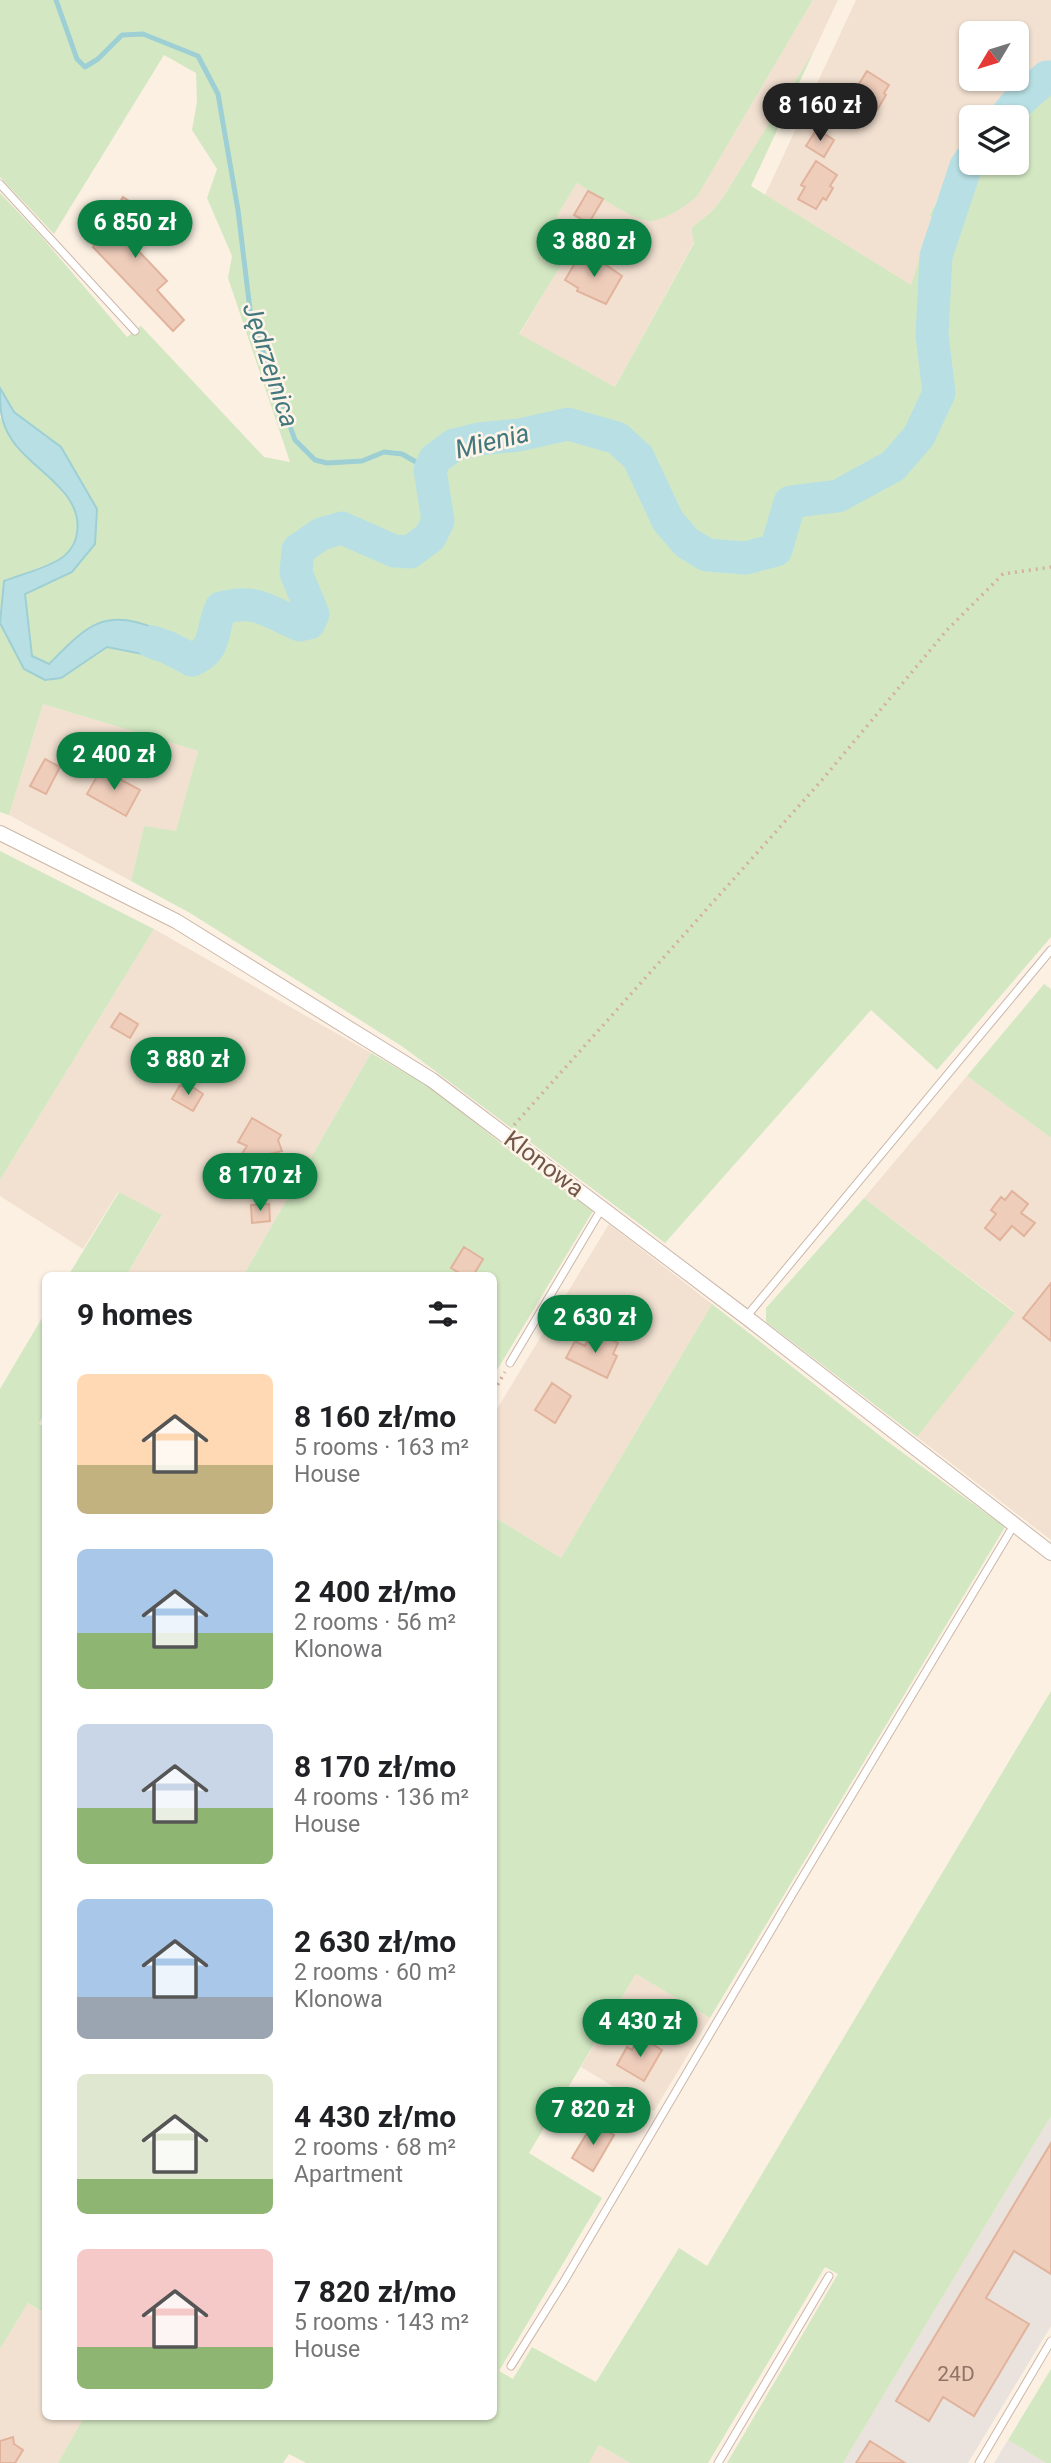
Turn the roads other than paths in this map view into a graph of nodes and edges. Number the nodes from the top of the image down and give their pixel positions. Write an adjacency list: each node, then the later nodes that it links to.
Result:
1 (0, 184): 2 (lane)
2 (135, 331)
3 (0, 833): 5 (street, Klonowa)
4 (1051, 950): 6 (lane)
5 (603, 1208): 6 (street, Klonowa); 7 (lane)
6 (746, 1317): 8 (street, Klonowa)
7 (510, 1363)
8 (1014, 1525): 9 (street, Klonowa); 12 (lane)
9 (1051, 1553)
10 (829, 2276): 13 (lane)
11 (1051, 2341): 14 (lane)
12 (511, 2367)
13 (718, 2463)
14 (979, 2463)

